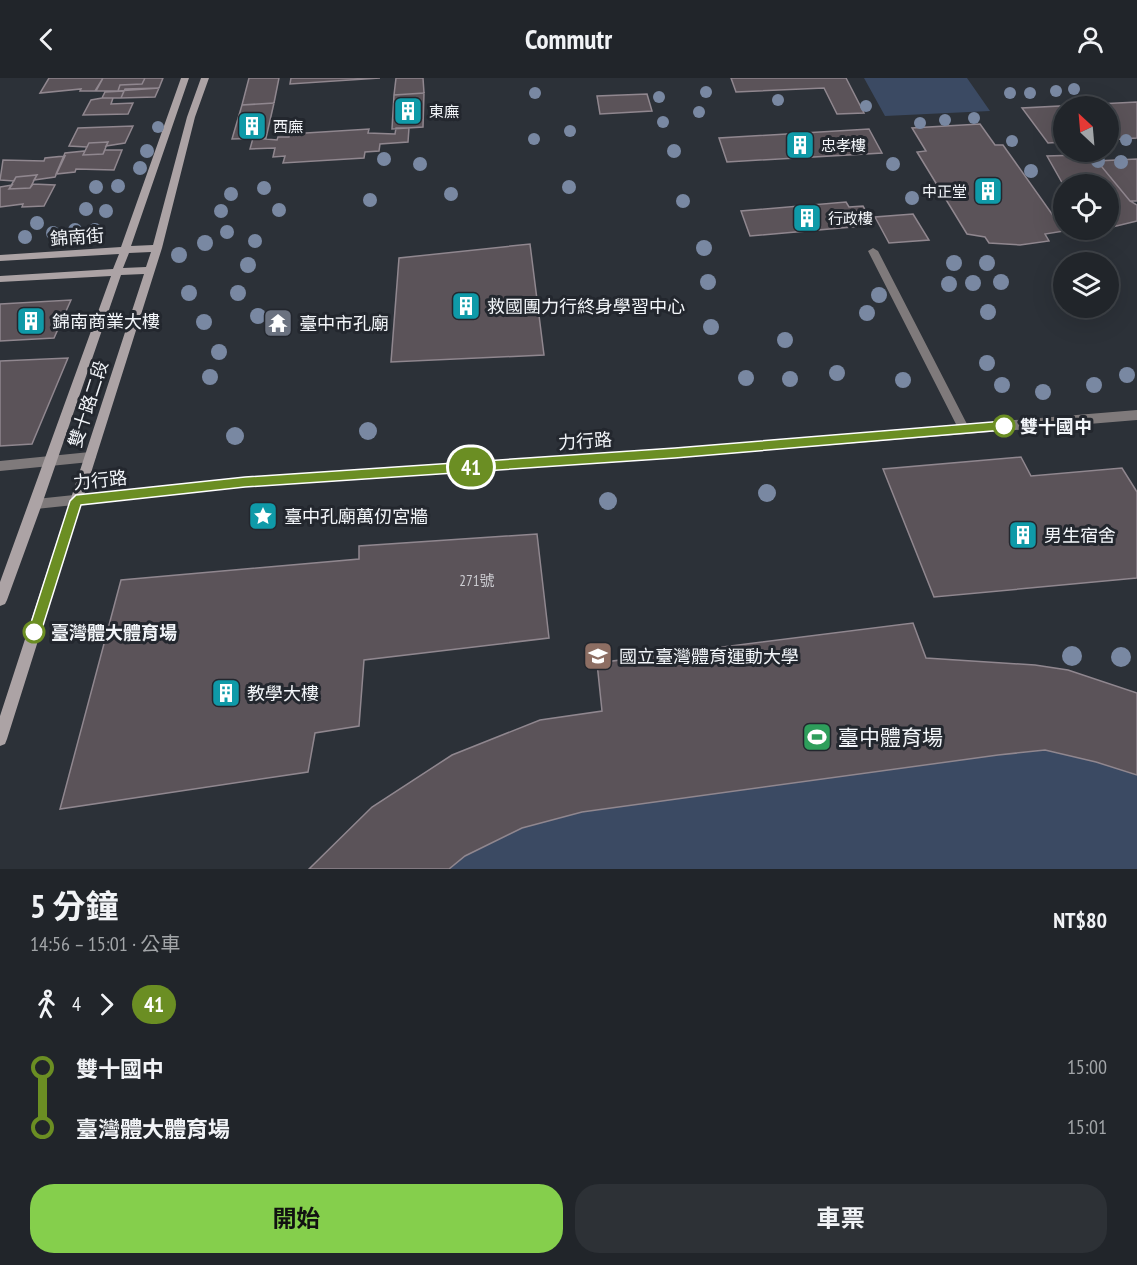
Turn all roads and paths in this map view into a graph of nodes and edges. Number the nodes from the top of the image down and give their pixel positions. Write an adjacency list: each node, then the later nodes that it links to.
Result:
1 (185, 78): 4 (street, 雙十路二段)
2 (205, 78): 3 (street, 雙十路二段)
3 (157, 248): 4 (street, 錦南街); 7 (street, 雙十路二段)
4 (124, 250): 6 (street, 錦南街); 8 (street, 雙十路二段)
5 (873, 251): 11 (street)
6 (0, 258)
7 (149, 270): 8 (street, 錦南街); 12 (street, 雙十路二段)
8 (117, 272): 9 (street, 錦南街); 13 (street, 雙十路二段)
9 (0, 279)
10 (1137, 416): 11 (street, 力行路)
11 (964, 429): 15 (street, 力行路)
12 (90, 458): 13 (street); 15 (street, 雙十路二段)
13 (50, 462): 14 (street); 16 (street, 雙十路二段)
14 (0, 466)
15 (76, 501): 16 (street, 力行路); 18 (street, 雙十路二段)
16 (36, 504): 17 (street, 雙十路二段)
17 (0, 600)
18 (0, 739)

